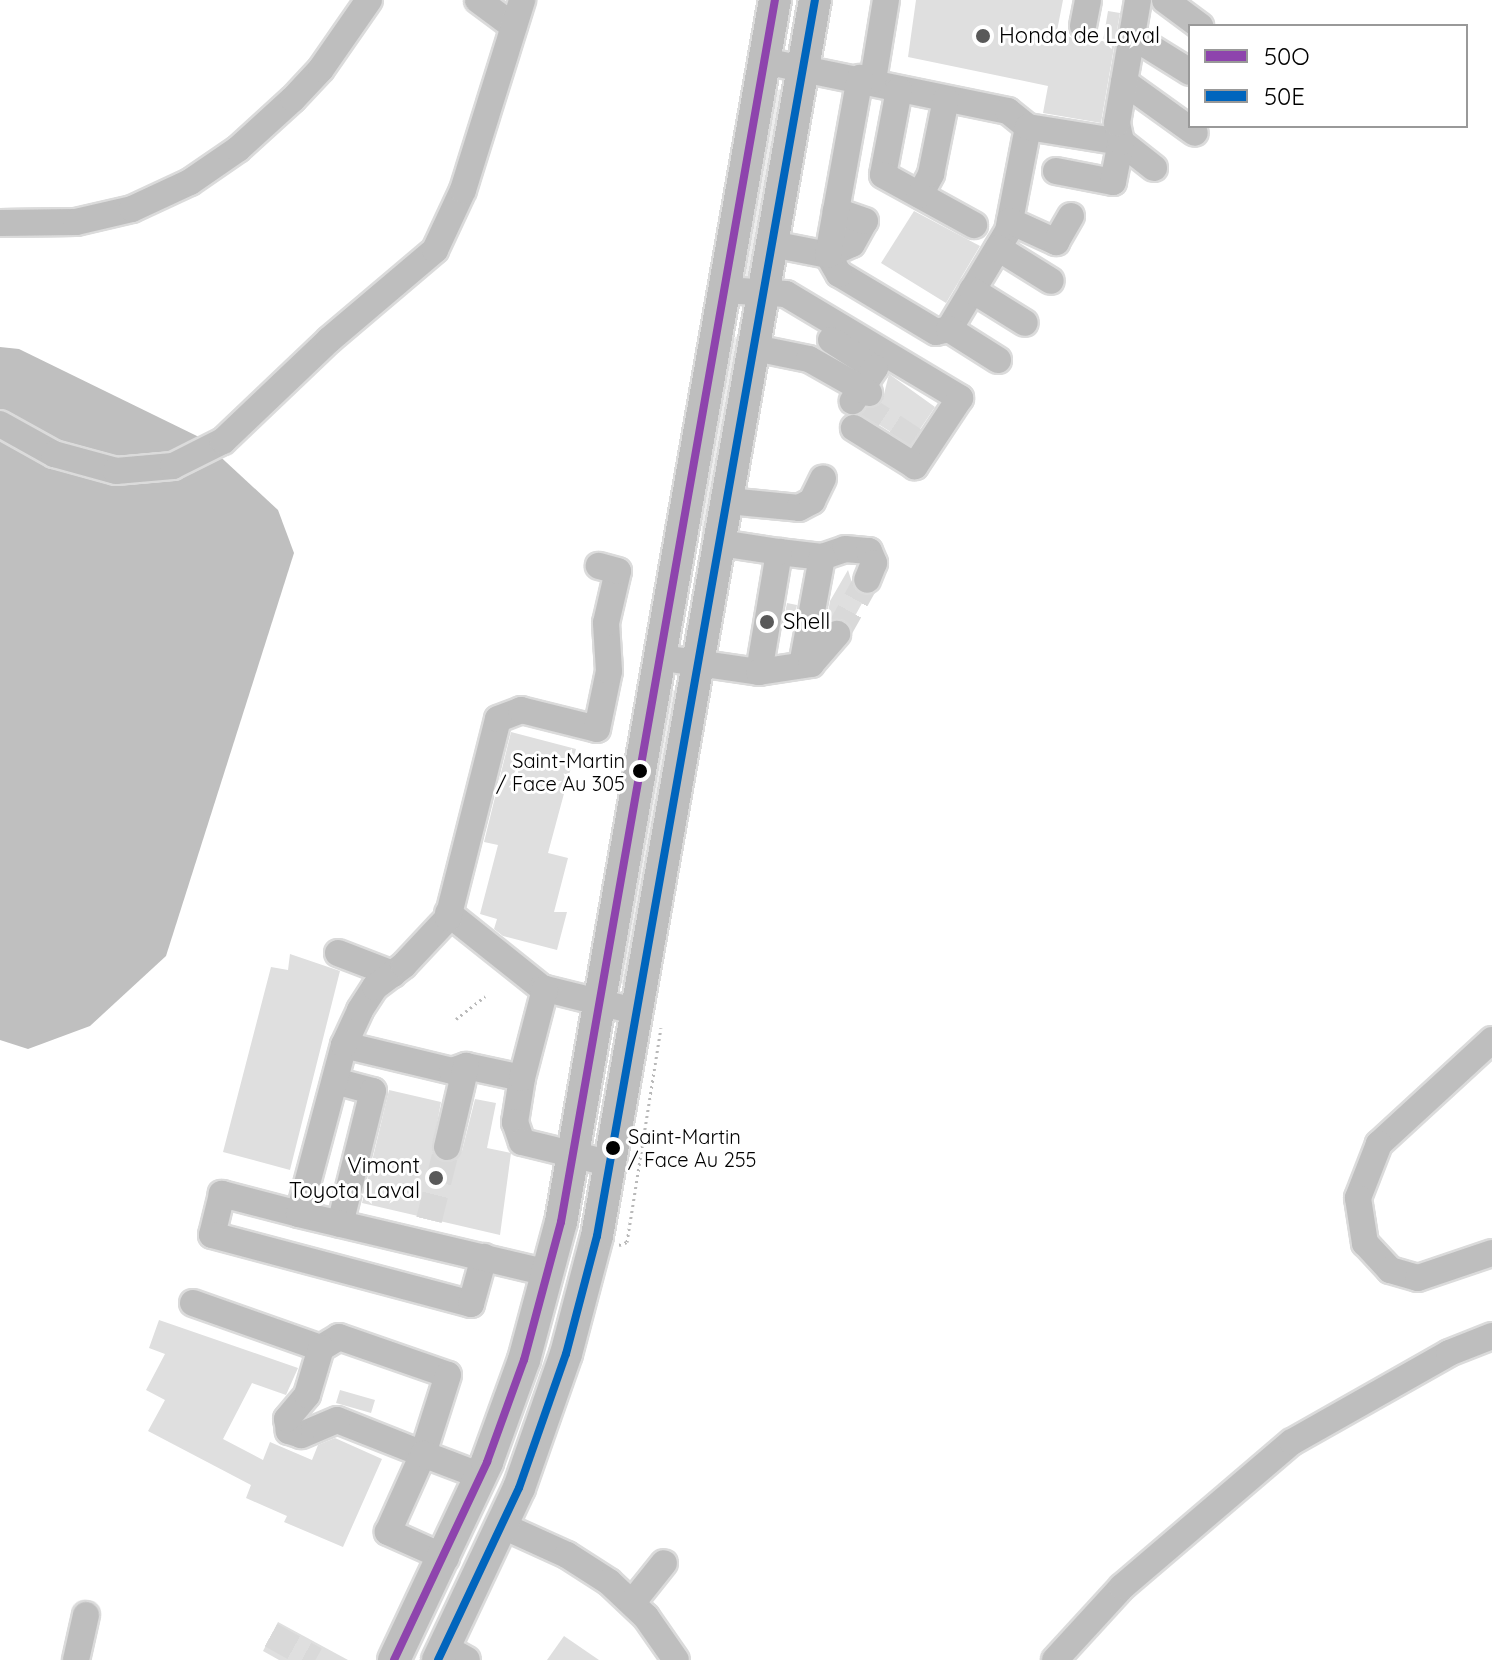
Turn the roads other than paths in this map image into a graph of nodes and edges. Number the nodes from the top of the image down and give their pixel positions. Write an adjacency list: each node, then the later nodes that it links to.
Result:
1 (369, 0): 31 (lane)
2 (478, 0): 11 (lane)
3 (522, 0): 11 (lane)
4 (775, 0): 14 (main road)
5 (815, 0): 15 (main road)
6 (886, 0): 17 (lane)
7 (1088, 0): 12 (lane)
8 (1138, 0): 13 (lane)
9 (1165, 0): 10 (lane)
10 (1197, 24)
11 (513, 26): 48 (lane)
12 (1083, 26)
13 (1132, 36): 16 (lane); 18 (lane)
14 (764, 61): 15 (lane); 38 (main road)
15 (803, 68): 17 (lane); 33 (main road)
16 (1188, 71)
17 (867, 79): 19 (lane); 35 (lane)
18 (1124, 82): 22 (lane); 25 (lane)
19 (899, 90): 20 (lane); 28 (lane)
20 (946, 99): 21 (lane); 28 (lane)
21 (1028, 127): 25 (lane); 30 (lane)
22 (1188, 128)
23 (1188, 128): 24 (lane)
24 (1195, 133)
25 (1121, 142): 26 (lane); 27 (lane)
26 (1154, 168)
27 (1056, 171)
28 (920, 195): 32 (lane)
29 (1071, 216): 30 (lane)
30 (1010, 221): 34 (lane)
31 (0, 223)
32 (974, 225)
33 (772, 244): 35 (lane); 42 (main road)
34 (998, 248): 36 (lane); 37 (lane)
35 (828, 255): 41 (lane)
36 (1051, 281)
37 (972, 290): 39 (lane); 41 (lane)
38 (723, 302): 42 (lane); 57 (main road)
39 (1025, 323)
40 (841, 326): 42 (lane); 44 (lane); 46 (lane); 47 (lane)
41 (949, 329): 43 (lane)
42 (769, 335): 46 (lane); 50 (main road)
43 (998, 360)
44 (883, 365)
45 (911, 383): 47 (lane)
46 (860, 403): 47 (lane)
47 (953, 409)
48 (0, 424)
49 (823, 478): 50 (lane)
50 (728, 501): 51 (main road)
51 (720, 543): 52 (lane); 58 (main road)
52 (779, 552): 53 (lane); 60 (lane)
53 (822, 557): 55 (lane); 59 (lane)
54 (599, 566): 61 (lane)
55 (867, 580)
56 (837, 634): 59 (lane)
57 (663, 658): 58 (lane); 65 (main road)
58 (699, 665): 60 (lane); 66 (main road)
59 (802, 665): 60 (lane)
60 (759, 672)
61 (448, 913): 63 (lane); 64 (lane)
62 (338, 953): 63 (lane)
63 (393, 974): 68 (lane)
64 (545, 989): 65 (lane); 70 (lane)
65 (602, 1005): 66 (lane); 73 (main road)
66 (639, 1012): 74 (main road)
67 (1492, 1040): 77 (lane)
68 (344, 1045): 69 (lane); 71 (lane)
69 (466, 1066): 70 (lane); 72 (lane)
70 (522, 1078): 73 (lane)
71 (335, 1081): 75 (lane); 76 (lane)
72 (447, 1147)
73 (575, 1156): 74 (lane); 79 (main road)
74 (612, 1164): 85 (main road)
75 (299, 1214): 76 (lane); 78 (lane)
76 (340, 1224): 78 (lane)
77 (1492, 1253)
78 (484, 1257): 79 (lane)
79 (548, 1273): 84 (main road)
80 (193, 1303): 82 (lane)
81 (1492, 1336): 94 (lane)
82 (321, 1348): 83 (lane); 83 (lane)
83 (423, 1454): 84 (lane); 86 (lane)
84 (481, 1476): 86 (main road)
85 (503, 1526): 88 (lane); 90 (main road)
86 (446, 1558): 92 (main road)
87 (664, 1563): 88 (lane)
88 (632, 1603): 93 (lane)
89 (86, 1615): 91 (lane)
90 (450, 1656)
91 (76, 1660)
92 (394, 1660)
93 (676, 1660)
94 (1055, 1660)

